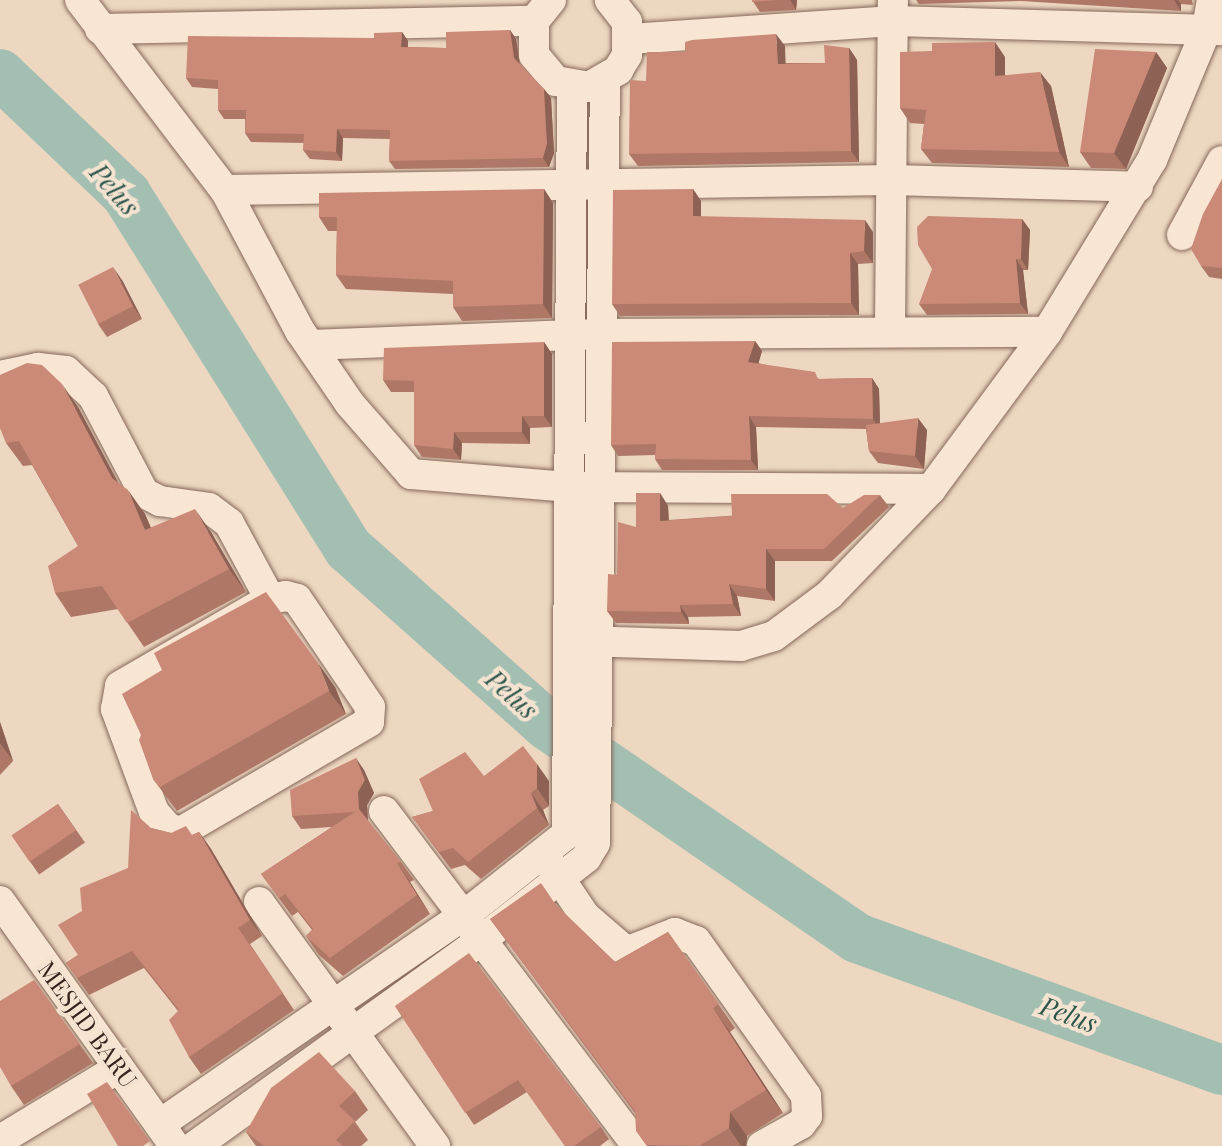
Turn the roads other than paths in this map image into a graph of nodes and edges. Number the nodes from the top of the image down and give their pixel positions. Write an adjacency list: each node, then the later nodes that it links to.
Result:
1 (80, 0): 7 (street)
2 (610, 0): 8 (street)
3 (344, 11): 4 (street); 7 (street)
4 (543, 11): 10 (street)
5 (893, 11): 6 (street); 8 (street); 12 (street)
6 (1214, 19): 15 (street)
7 (100, 29): 16 (street)
8 (630, 39): 9 (street)
9 (605, 81): 10 (street); 14 (street)
10 (572, 86): 13 (street)
11 (1222, 161): 17 (street)
12 (892, 180): 14 (street); 15 (street); 18 (street)
13 (570, 183): 14 (street); 16 (street); 21 (street)
14 (601, 183): 20 (street)
15 (1138, 187): 19 (street)
16 (225, 190): 22 (street)
17 (1182, 235)
18 (890, 330): 19 (street); 20 (street)
19 (1047, 332): 25 (street)
20 (599, 334): 21 (street); 24 (street)
21 (568, 336): 22 (street); 24 (street)
22 (310, 345): 24 (street)
23 (0, 376): 26 (street)
24 (585, 486): 25 (street); 27 (street); 28 (street)
25 (931, 489): 28 (street)
26 (270, 599): 26 (street)
27 (568, 649): 28 (street); 30 (street)
28 (599, 652): 30 (street)
29 (384, 811): 35 (street)
30 (584, 820): 31 (street); 32 (street)
31 (543, 854): 32 (street); 35 (street)
32 (561, 879): 36 (street); 45 (street)
33 (0, 901): 39 (street, MESJID BARU)
34 (259, 902): 37 (street)
35 (466, 914): 36 (street); 37 (street)
36 (484, 938): 38 (street); 44 (street)
37 (334, 1008): 38 (street); 40 (street)
38 (350, 1035): 42 (street); 43 (street)
39 (119, 1068): 40 (street, MESJID BARU); 41 (street)
40 (167, 1135)
41 (0, 1140)
42 (195, 1146)
43 (435, 1146)
44 (637, 1146)
45 (762, 1146)

